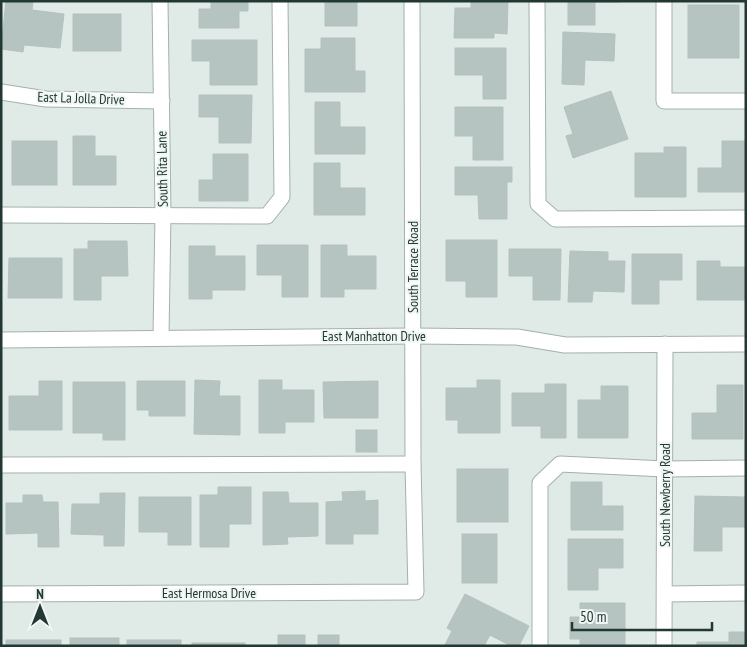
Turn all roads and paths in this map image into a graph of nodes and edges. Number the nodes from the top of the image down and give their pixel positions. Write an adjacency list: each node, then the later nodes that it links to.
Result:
1 (160, 1): 7 (street, South Rita Lane)
2 (280, 1): 9 (street)
3 (412, 1): 12 (street, South Terrace Road)
4 (537, 1): 11 (street)
5 (664, 1): 8 (street)
6 (1, 92): 7 (street, East La Jolla Drive)
7 (162, 101): 9 (street, South Rita Lane)
8 (746, 101)
9 (163, 214): 10 (street); 13 (street, South Rita Lane)
10 (1, 215)
11 (746, 218)
12 (413, 336): 13 (street, East Manhatton Drive); 15 (street, East Manhatton Drive); 17 (street, South Terrace Road)
13 (161, 337): 14 (street, East Manhatton Drive)
14 (1, 340)
15 (665, 344): 16 (street, East Manhatton Drive); 19 (street, South Newberry Road)
16 (746, 344)
17 (413, 464): 18 (street); 21 (street, South Terrace Road)
18 (1, 465)
19 (665, 468): 20 (street); 24 (street, South Newberry Road); 25 (street)
20 (746, 468)
21 (416, 592): 23 (street, East Hermosa Drive)
22 (746, 593): 24 (street)
23 (1, 594)
24 (665, 594): 26 (street, South Newberry Road)
25 (540, 646)
26 (664, 646)

